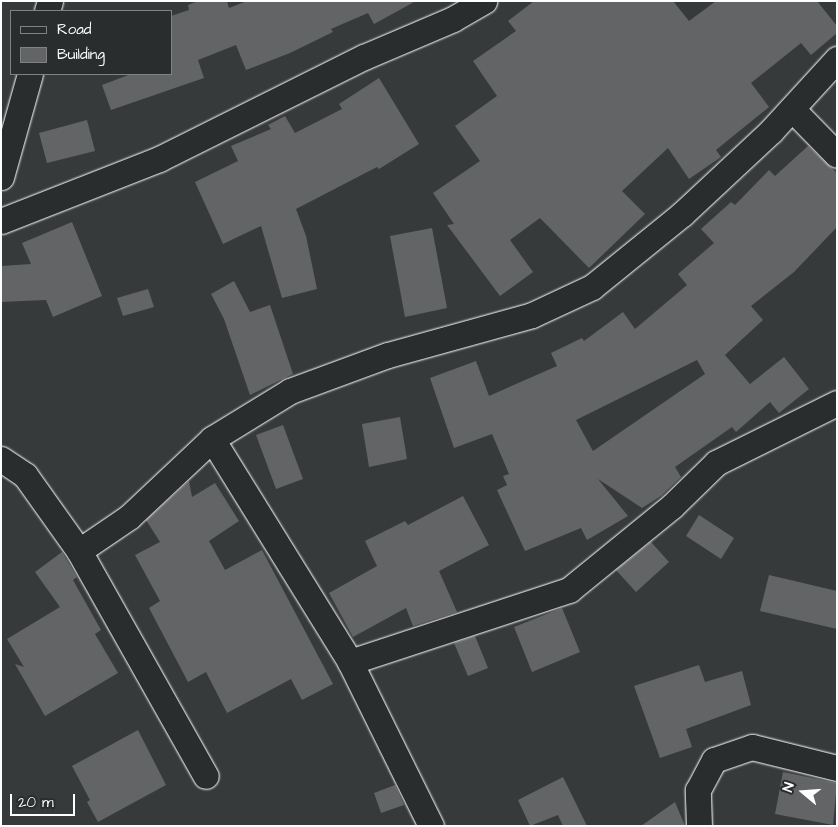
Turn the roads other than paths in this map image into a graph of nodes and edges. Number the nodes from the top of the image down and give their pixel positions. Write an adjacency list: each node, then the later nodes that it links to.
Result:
1 (484, 1): 7 (street)
2 (837, 59): 4 (street)
3 (30, 75): 6 (street)
4 (792, 109): 5 (street); 9 (street)
5 (837, 155)
6 (1, 177)
7 (1, 221)
8 (837, 404): 12 (street)
9 (212, 439): 11 (street); 12 (street)
10 (1, 459): 11 (street)
11 (79, 550): 14 (street)
12 (350, 662): 15 (street)
13 (837, 768): 16 (street)
14 (206, 776)
15 (431, 826)
16 (699, 826)

